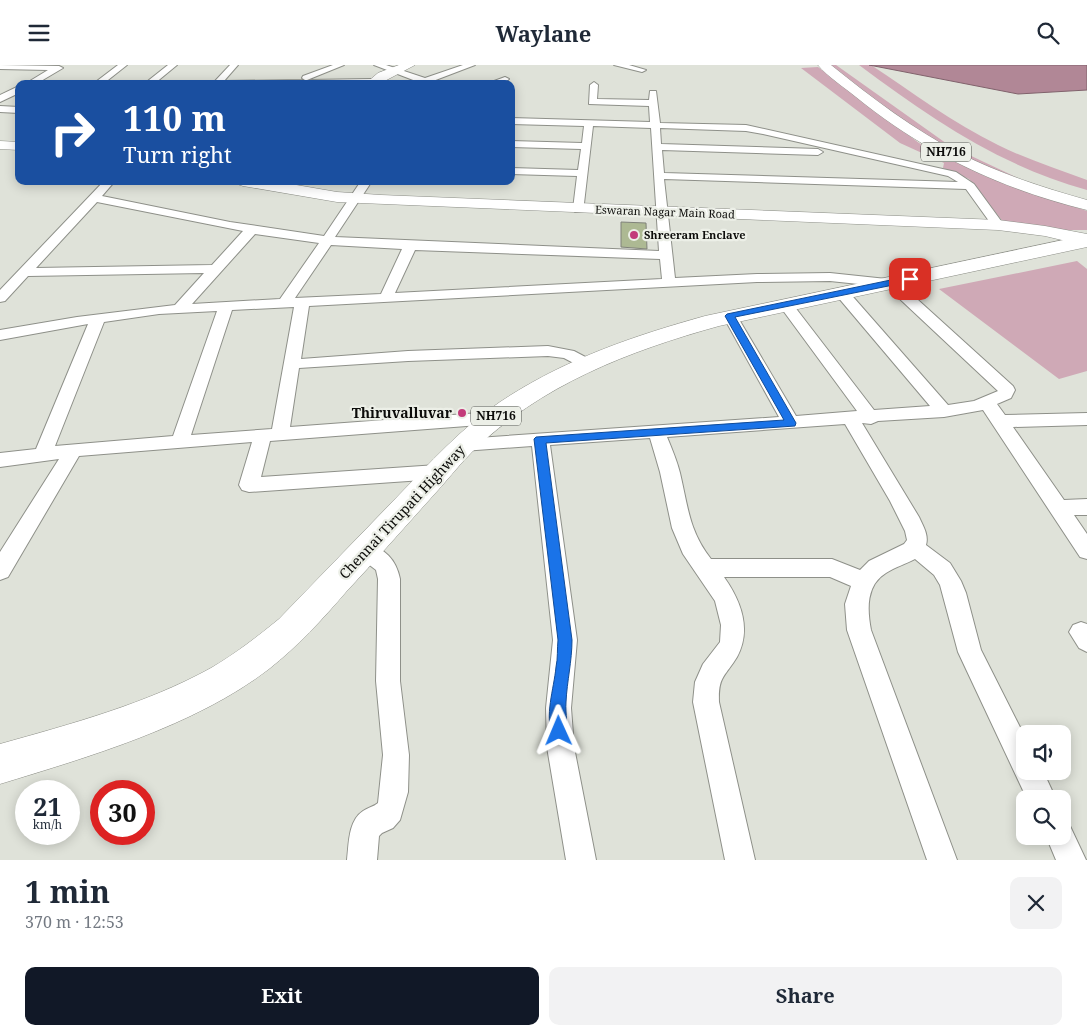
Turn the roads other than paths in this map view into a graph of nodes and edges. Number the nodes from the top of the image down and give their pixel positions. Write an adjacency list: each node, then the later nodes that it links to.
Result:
1 (123, 65): 17 (street)
2 (173, 65): 18 (street)
3 (234, 65): 19 (street)
4 (340, 65): 20 (street)
5 (378, 65): 14 (street)
6 (409, 65): 14 (main road)
7 (470, 65): 23 (street)
8 (618, 65): 13 (street)
9 (824, 65): 51 (main road, NH716)
10 (842, 65): 27 (main road)
11 (63, 66): 12 (street); 16 (street)
12 (0, 67)
13 (642, 70)
14 (393, 71): 21 (main road); 22 (street)
15 (505, 79): 24 (street)
16 (37, 80)
17 (102, 80)
18 (153, 80)
19 (221, 80)
20 (301, 80)
21 (377, 80)
22 (421, 80)
23 (427, 80)
24 (502, 80)
25 (594, 85): 34 (street)
26 (15, 90): 28 (street)
27 (882, 93)
28 (0, 99)
29 (0, 109): 30 (street)
30 (15, 110)
31 (515, 121): 33 (street)
32 (922, 122): 48 (main road, NH716)
33 (589, 123): 34 (street); 38 (street)
34 (655, 125): 39 (street); 40 (street)
35 (515, 144): 38 (street)
36 (0, 145): 37 (main road)
37 (15, 146)
38 (586, 146): 42 (street)
39 (657, 147): 40 (street); 43 (street)
40 (862, 153): 47 (street)
41 (515, 171): 42 (street)
42 (583, 173): 52 (street)
43 (659, 176): 47 (street); 53 (street)
44 (106, 185): 49 (street)
45 (287, 185): 50 (main road, Eswaran Nagar Main Road)
46 (365, 185): 50 (street)
47 (970, 186): 54 (street)
48 (1087, 196)
49 (94, 198): 55 (street); 61 (street)
50 (356, 199): 52 (main road, Eswaran Nagar Main Road); 56 (street)
51 (1087, 205)
52 (579, 209): 53 (main road, Eswaran Nagar Main Road)
53 (661, 212): 54 (main road, Eswaran Nagar Main Road); 59 (street)
54 (998, 225): 57 (main road, Eswaran Nagar Main Road)
55 (252, 229): 56 (street); 60 (street)
56 (328, 241): 58 (street); 68 (street)
57 (1087, 241): 63 (main road, Chennai Tirupati Highway / NH716)
58 (410, 246): 59 (street); 66 (street)
59 (666, 255): 62 (street)
60 (216, 269): 61 (street); 71 (street)
61 (24, 272): 65 (street)
62 (669, 283): 63 (street); 66 (street)
63 (891, 283): 64 (main road, Chennai Tirupati Highway / NH716); 77 (street)
64 (842, 293): 69 (main road, Chennai Tirupati Highway / NH716); 78 (street)
65 (0, 298)
66 (386, 298): 67 (street)
67 (302, 302): 68 (street); 75 (street)
68 (285, 303): 70 (street)
69 (786, 305): 72 (main road, Chennai Tirupati Highway / NH716); 80 (street)
70 (226, 306): 71 (street); 87 (street)
71 (180, 309): 73 (street)
72 (730, 316): 76 (main road, Chennai Tirupati Highway / NH716); 83 (street)
73 (98, 318): 74 (street); 90 (street)
74 (0, 335)
75 (292, 364): 76 (street); 85 (street)
76 (587, 364): 79 (main road, Chennai Tirupati Highway / NH716)
77 (987, 402): 78 (street); 82 (street)
78 (944, 411): 80 (street)
79 (493, 418): 85 (street); 88 (main road, Chennai Tirupati Highway / NH716)
80 (861, 418): 83 (street); 95 (street)
81 (1087, 419): 82 (street)
82 (1000, 421): 94 (street)
83 (791, 423): 84 (street)
84 (657, 432): 86 (street); 98 (street)
85 (272, 434): 87 (street); 92 (street)
86 (540, 439): 88 (street); 107 (street)
87 (180, 441): 89 (street)
88 (463, 445): 92 (main road, Chennai Tirupati Highway / NH716)
89 (73, 451): 90 (street); 99 (street)
90 (43, 454): 91 (street)
91 (0, 461)
92 (438, 473): 96 (main road, Chennai Tirupati Highway / NH716)
93 (1087, 507): 94 (street)
94 (1058, 508): 97 (street)
95 (914, 548): 100 (street); 103 (street)
96 (366, 551): 104 (main road, Chennai Tirupati Highway / NH716); 106 (street)
97 (1087, 551)
98 (707, 568): 100 (street); 108 (street)
99 (0, 571)
100 (865, 582): 109 (street)
101 (1087, 632): 102 (street)
102 (1087, 641)
103 (1016, 747)
104 (0, 764)
105 (1064, 845): 110 (street)
106 (362, 860)
107 (581, 860)
108 (740, 860)
109 (942, 860)
110 (1071, 860)

